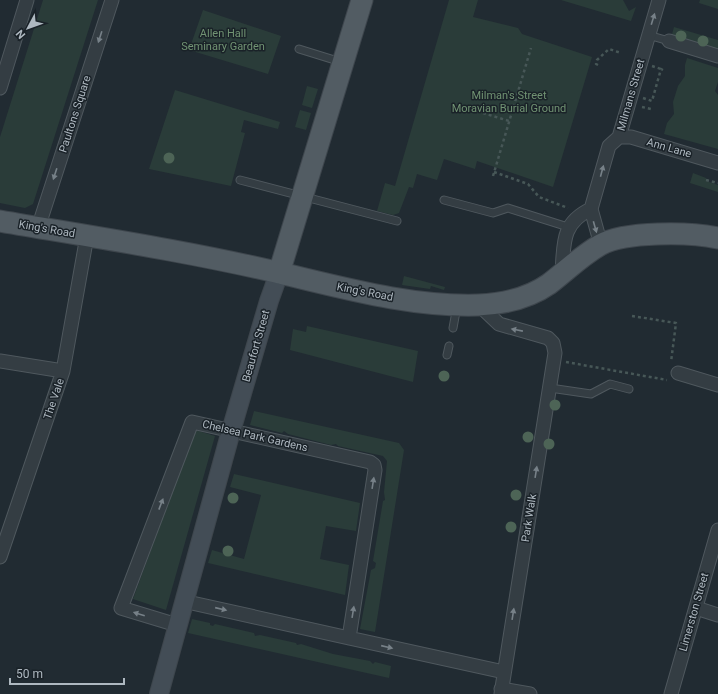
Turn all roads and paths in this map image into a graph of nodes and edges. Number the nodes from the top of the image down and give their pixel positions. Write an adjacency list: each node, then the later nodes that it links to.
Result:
1 (27, 0): 14 (street)
2 (112, 0): 33 (street, Paultons Square, one-way to 33)
3 (362, 0): 11 (main road, Beaufort Street)
4 (659, 0): 5 (street, Milmans Street, one-way to 4)
5 (648, 35): 6 (lane); 20 (street, Milmans Street)
6 (669, 41): 10 (street)
7 (531, 48): 19 (path)
8 (299, 49): 11 (lane)
9 (621, 53): 12 (path)
10 (718, 56)
11 (343, 63): 27 (main road, Beaufort Street)
12 (598, 65)
13 (656, 68): 15 (path)
14 (0, 88)
15 (643, 98)
16 (460, 106): 19 (path)
17 (646, 108): 18 (path)
18 (651, 110)
19 (509, 121): 22 (path)
20 (619, 137): 21 (street, Ann Lane); 29 (street, Milmans Street, one-way to 20)
21 (718, 163)
22 (494, 172): 23 (path); 29 (path)
23 (493, 176)
24 (240, 180): 27 (lane)
25 (706, 180): 26 (path)
26 (718, 183)
27 (302, 196): 31 (lane); 37 (main road, Beaufort Street)
28 (444, 200): 32 (lane)
29 (586, 211): 32 (street, Milmans Street); 36 (street, one-way to 36)
30 (0, 221): 33 (main road, King's Road)
31 (397, 221)
32 (568, 227): 38 (street)
33 (38, 228): 34 (main road, King's Road)
34 (86, 236): 37 (main road, King's Road); 48 (street, The Vale)
35 (718, 238): 36 (main road, King's Road)
36 (601, 245): 38 (main road, King's Road)
37 (279, 272): 39 (main road, King's Road); 53 (street, Beaufort Street)
38 (562, 273): 40 (main road, King's Road)
39 (457, 304): 40 (main road, King's Road); 42 (lane)
40 (479, 305): 46 (street, Park Walk, one-way to 40)
41 (632, 316): 43 (path)
42 (453, 328)
43 (673, 343)
44 (449, 346): 45 (lane)
45 (447, 356)
46 (554, 360): 49 (path); 51 (street, Park Walk)
47 (0, 361): 48 (street)
48 (64, 372): 55 (street, The Vale)
49 (678, 373): 50 (street)
50 (718, 385)
51 (550, 388): 52 (lane); 62 (street, Park Walk, one-way to 51)
52 (629, 388)
53 (230, 431): 57 (street, Beaufort Street); 60 (street, Chelsea Park Gardens, one-way to 53); 61 (street, Chelsea Park Gardens, one-way to 53)
54 (718, 530): 58 (street, Limerston Street)
55 (3, 537): 56 (street, The Vale)
56 (0, 557)
57 (183, 601): 60 (street, Beaufort Street); 61 (street, one-way to 61)
58 (696, 608): 59 (street); 66 (street, Limerston Street)
59 (718, 615)
60 (176, 625): 64 (street, Beaufort Street)
61 (349, 638): 62 (street, one-way to 62)
62 (504, 672): 63 (street, Park Walk)
63 (501, 692): 65 (street)
64 (159, 694)
65 (530, 694)
66 (671, 694)

